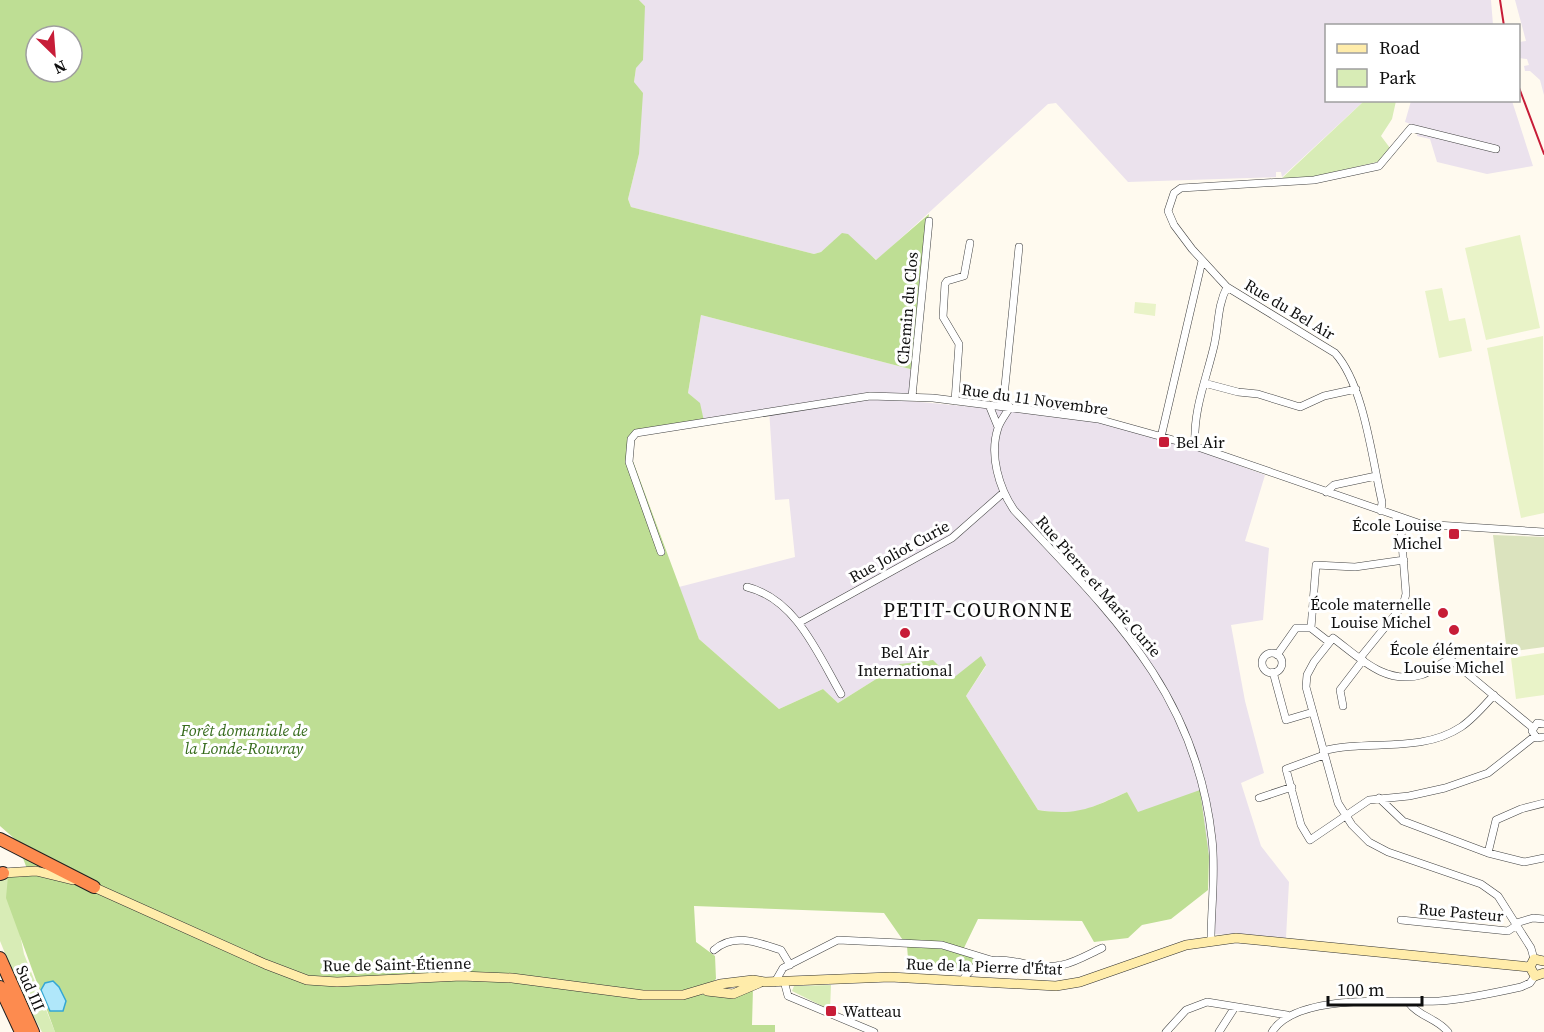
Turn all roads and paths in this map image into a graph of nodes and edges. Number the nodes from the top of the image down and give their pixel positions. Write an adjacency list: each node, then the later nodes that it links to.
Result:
1 (1496, 149): 5 (street)
2 (929, 221): 9 (street, Chemin du Clos)
3 (970, 243): 10 (street)
4 (1019, 247): 12 (street)
5 (1202, 261): 6 (street); 14 (street)
6 (1227, 287): 7 (street, Rue du Bel Air); 8 (street, Rue du Bel Air)
7 (1204, 383): 8 (street); 15 (street, Rue du Bel Air)
8 (1356, 389): 16 (street, Rue du Bel Air)
9 (912, 397): 10 (street, Rue du 11 Novembre); 22 (street, Rue du 11 Novembre)
10 (955, 401): 11 (street, Rue du 11 Novembre)
11 (989, 405): 12 (street, Rue du 11 Novembre); 13 (street, Rue Pierre et Marie Curie)
12 (1007, 407): 13 (street); 14 (street, Rue du 11 Novembre)
13 (998, 427): 18 (street, Rue Pierre et Marie Curie)
14 (1161, 436): 15 (street, Rue du 11 Novembre)
15 (1195, 446): 17 (street, Rue du 11 Novembre)
16 (1376, 476): 17 (street); 19 (street, Rue du Bel Air)
17 (1326, 492): 19 (street, Rue du 11 Novembre)
18 (1004, 493): 25 (street, Rue Joliot Curie); 53 (street, Rue Pierre et Marie Curie)
19 (1381, 511): 20 (street, Rue du 11 Novembre)
20 (1400, 518): 21 (street, Rue du 11 Novembre); 23 (street)
21 (1544, 532)
22 (661, 552)
23 (1404, 560): 26 (street); 29 (street)
24 (747, 587): 25 (street)
25 (800, 622): 31 (street)
26 (1311, 628): 27 (street); 28 (street)
27 (1329, 642): 29 (street); 34 (street)
28 (1277, 655): 30 (street); 30 (street)
29 (1362, 659): 32 (street); 33 (street)
30 (1273, 672): 34 (street)
31 (841, 694)
32 (1494, 695): 36 (street); 39 (street)
33 (1343, 706)
34 (1313, 712): 39 (street)
35 (1544, 724): 36 (street)
36 (1533, 728): 37 (street)
37 (1535, 736): 38 (street); 42 (street)
38 (1544, 737)
39 (1324, 753): 40 (street); 44 (street)
40 (1292, 787): 41 (street); 44 (street)
41 (1259, 798)
42 (1379, 798): 44 (street); 46 (street)
43 (1544, 803): 46 (street)
44 (1346, 816): 52 (street)
45 (0, 839): 49 (highway)
46 (1488, 853): 47 (street)
47 (1544, 858)
48 (1, 874): 49 (street, Rue de Saint-Étienne)
49 (94, 886): 63 (street, Rue de Saint-Étienne)
50 (1544, 919): 52 (street, Rue Pasteur)
51 (1401, 920): 52 (street, Rue Pasteur)
52 (1516, 924): 59 (street)
53 (1211, 939): 59 (street, Rue de la Pierre d'État); 61 (street, Rue de la Pierre d'État)
54 (1102, 948): 57 (street)
55 (714, 950): 58 (street)
56 (0, 958): 68 (highway, Sud III)
57 (991, 960): 58 (street); 61 (street)
58 (790, 965): 60 (street)
59 (1537, 967): 64 (street)
60 (780, 981): 61 (street, Rue de la Pierre d'État); 63 (street, Rue de la Pierre d'État); 69 (street)
61 (962, 981)
62 (0, 987): 67 (highway, Sud III)
63 (701, 990)
64 (1408, 1002): 66 (street); 73 (street)
65 (1235, 1007): 66 (street); 70 (street); 71 (street)
66 (1287, 1015): 72 (street)
67 (21, 1032)
68 (33, 1032)
69 (874, 1032)
70 (1167, 1032)
71 (1219, 1032)
72 (1272, 1032)
73 (1448, 1032)

